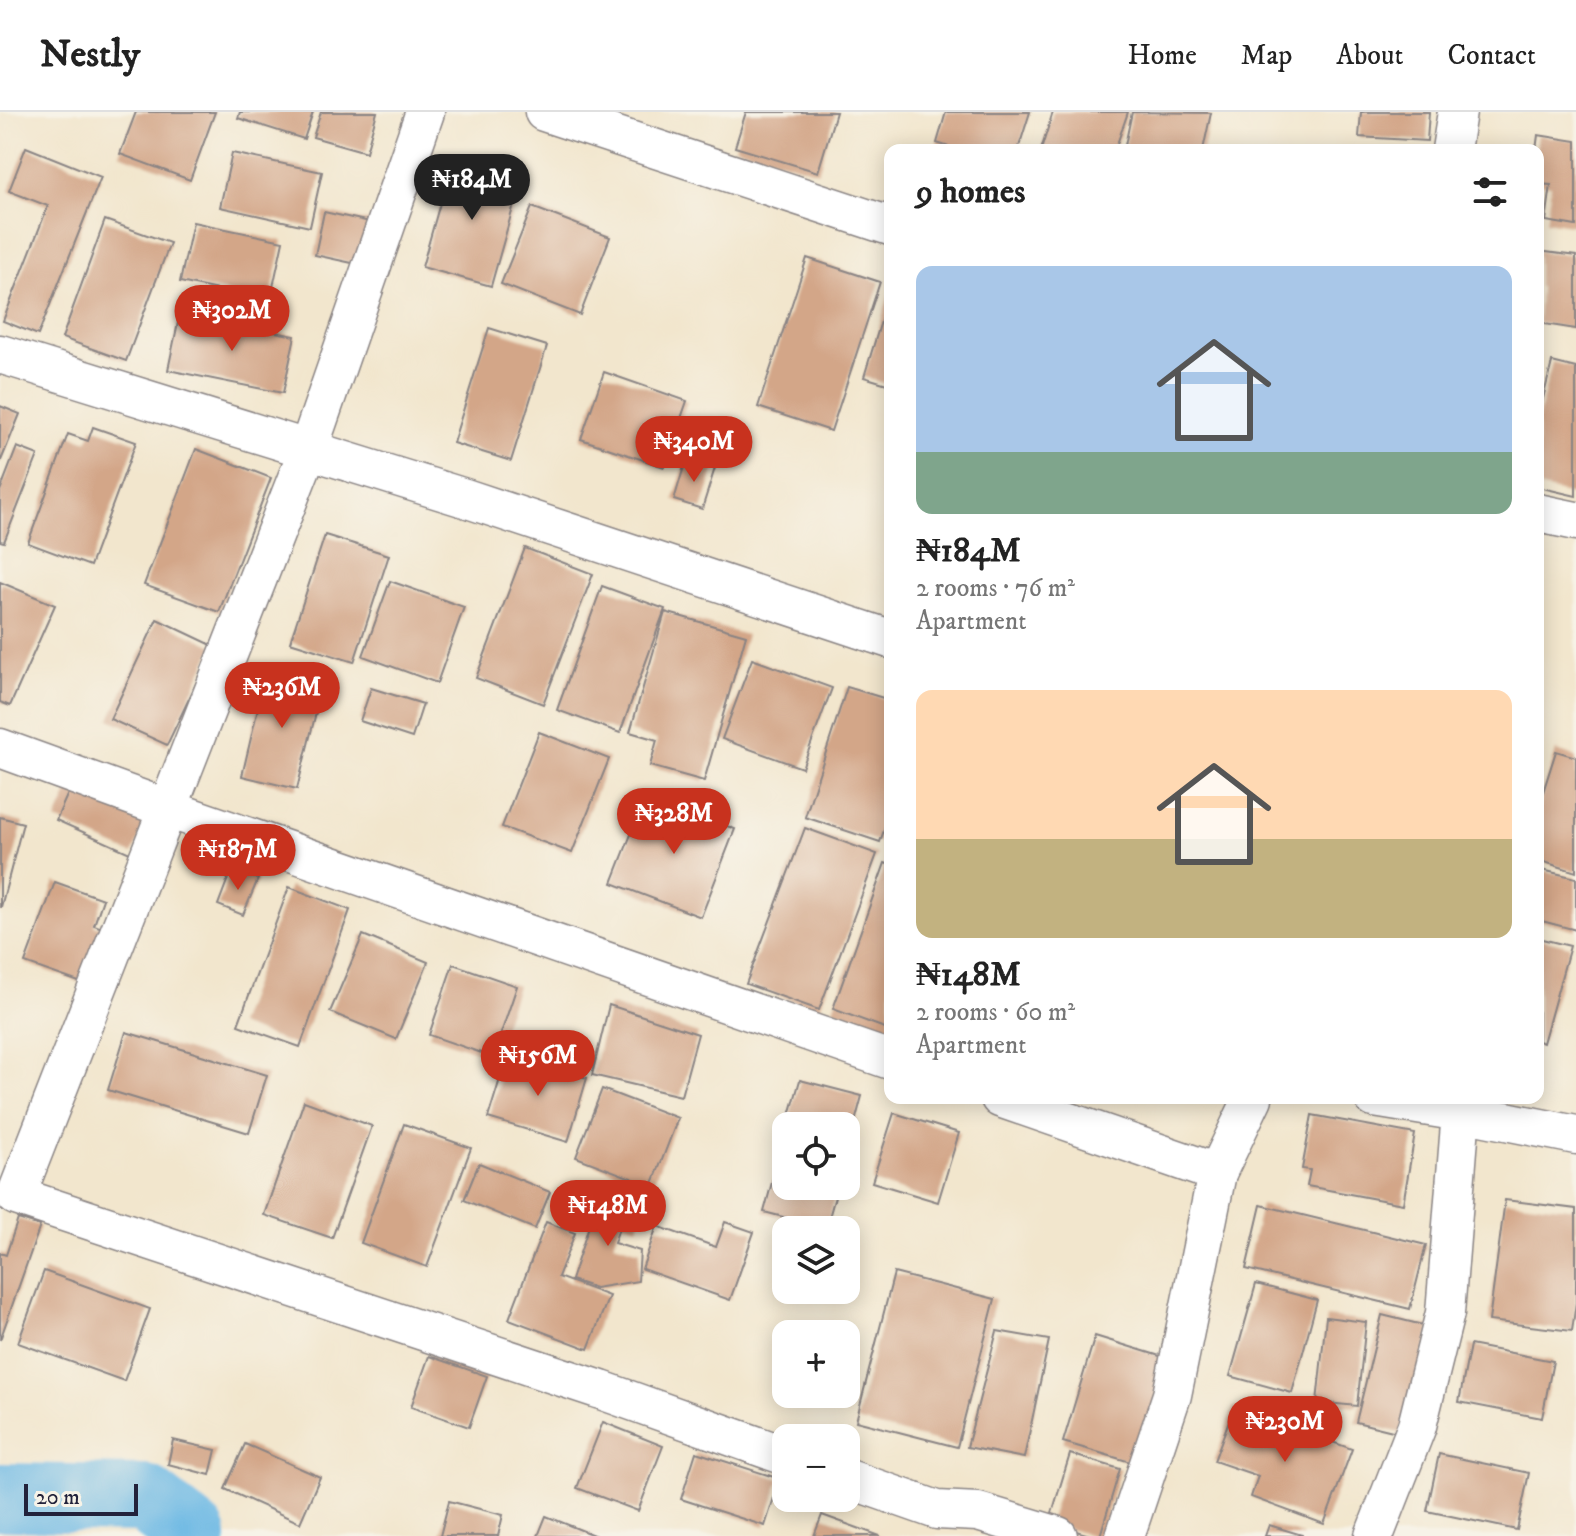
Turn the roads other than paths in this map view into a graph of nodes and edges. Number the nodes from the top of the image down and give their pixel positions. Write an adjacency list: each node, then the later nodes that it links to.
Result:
1 (425, 112): 7 (street)
2 (544, 112): 5 (street)
3 (1457, 112): 4 (street)
4 (1452, 144)
5 (884, 224)
6 (0, 354): 7 (street)
7 (308, 450): 10 (street); 12 (street)
8 (1544, 514): 9 (street)
9 (1576, 521)
10 (884, 637)
11 (0, 748): 12 (street)
12 (168, 809): 13 (street); 20 (street)
13 (884, 1058)
14 (1017, 1104): 19 (street)
15 (1250, 1104): 19 (street)
16 (1411, 1104): 17 (street)
17 (1461, 1112): 18 (street); 26 (street)
18 (1576, 1135)
19 (1217, 1173): 25 (street)
20 (8, 1194): 21 (street)
21 (772, 1451)
22 (860, 1483): 23 (street)
23 (974, 1524): 24 (street)
24 (1058, 1536)
25 (1125, 1536)
26 (1374, 1536)

